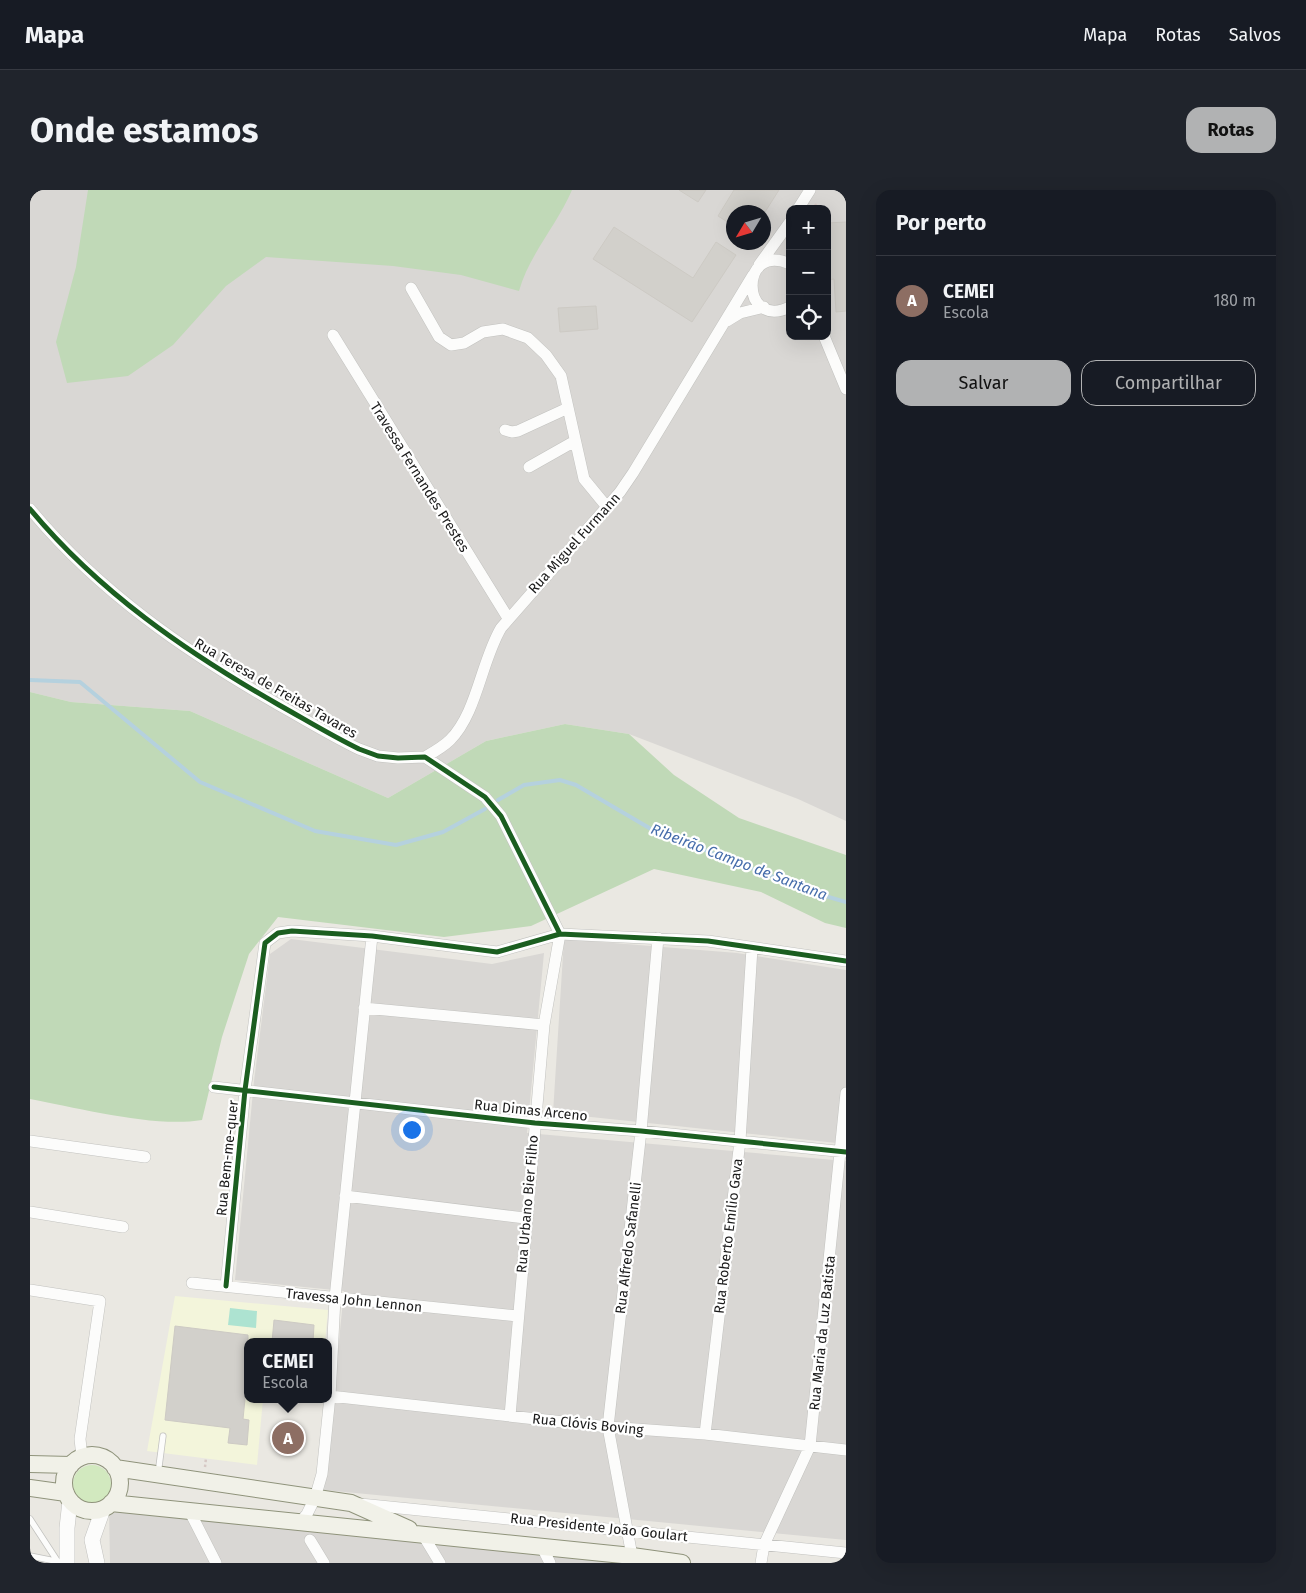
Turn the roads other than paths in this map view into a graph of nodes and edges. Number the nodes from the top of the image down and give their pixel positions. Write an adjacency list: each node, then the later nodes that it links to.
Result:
1 (810, 190): 2 (street)
2 (801, 205)
3 (786, 228): 5 (street, Rua Miguel Furmann)
4 (786, 263): 5 (street)
5 (755, 272): 7 (street); 9 (street, Rua Miguel Furmann)
6 (411, 288): 13 (street)
7 (764, 307): 8 (street); 9 (street, Rua Miguel Furmann)
8 (786, 310)
9 (724, 324): 17 (street, Rua Miguel Furmann)
10 (333, 336): 19 (street, Travessa Fernandes Prestes)
11 (826, 340): 12 (street)
12 (846, 390)
13 (568, 408): 14 (street); 15 (street)
14 (505, 430)
15 (575, 441): 16 (street); 17 (street)
16 (529, 466)
17 (606, 507): 19 (street, Rua Miguel Furmann)
18 (30, 508): 20 (street, Rua Teresa de Freitas Tavares)
19 (508, 618): 20 (street, Rua Miguel Furmann)
20 (425, 757): 21 (street)
21 (560, 934): 22 (street); 23 (street); 27 (street, Rua Urbano Bier Filho)
22 (372, 936): 26 (street); 29 (street, Rua Bem-me-quer)
23 (658, 938): 24 (street); 33 (street, Rua Alfredo Safanelli)
24 (752, 948): 25 (street); 35 (street, Rua Roberto Emílio Gava)
25 (846, 961)
26 (364, 1008): 27 (street); 31 (street)
27 (544, 1025): 32 (street, Rua Urbano Bier Filho)
28 (214, 1087): 29 (street, Rua Dimas Arceno)
29 (245, 1090): 31 (street, Rua Dimas Arceno); 43 (street, Rua Bem-me-quer)
30 (846, 1093): 36 (street, Rua Maria da Luz Batista)
31 (354, 1101): 32 (street, Rua Dimas Arceno); 38 (street)
32 (535, 1123): 33 (street, Rua Dimas Arceno); 40 (street, Rua Urbano Bier Filho)
33 (642, 1130): 35 (street, Rua Dimas Arceno); 51 (street, Rua Alfredo Safanelli)
34 (30, 1141): 37 (street)
35 (740, 1141): 36 (street, Rua Dimas Arceno); 52 (street, Rua Roberto Emílio Gava)
36 (843, 1152): 54 (street, Rua Maria da Luz Batista)
37 (145, 1157)
38 (345, 1196): 40 (street); 45 (street)
39 (30, 1212): 41 (street)
40 (526, 1218): 46 (street, Rua Urbano Bier Filho)
41 (123, 1227)
42 (192, 1283): 43 (street, Travessa John Lennon)
43 (226, 1286): 45 (street, Travessa John Lennon)
44 (30, 1290): 56 (street)
45 (335, 1298): 46 (street, Travessa John Lennon); 47 (street)
46 (517, 1316): 50 (street, Rua Urbano Bier Filho)
47 (332, 1357)
48 (332, 1396): 50 (street, Rua Clóvis Boving)
49 (329, 1403): 62 (street)
50 (510, 1416): 51 (street, Rua Clóvis Boving)
51 (608, 1427): 52 (street, Rua Clóvis Boving); 68 (street, Rua Alfredo Safanelli)
52 (705, 1434): 54 (street, Rua Clóvis Boving)
53 (163, 1436): 59 (lane)
54 (810, 1446): 55 (street, Rua Clóvis Boving); 71 (street, Rua Maria da Luz Batista)
55 (846, 1450)
56 (77, 1461): 57 (main road, Rua Presidente João Goulart); 58 (main road, Rua Presidente João Goulart); 61 (main road)
57 (30, 1464)
58 (115, 1468): 59 (main road, Rua Presidente João Goulart); 64 (main road)
59 (158, 1476): 62 (main road, Rua Presidente João Goulart)
60 (30, 1488): 61 (main road, Rua Presidente João Goulart)
61 (68, 1497): 64 (main road, Rua Presidente João Goulart); 76 (street)
62 (315, 1498): 63 (main road, Rua Presidente João Goulart); 67 (street)
63 (351, 1503): 68 (street, Rua Presidente João Goulart); 69 (main road, Rua Presidente João Goulart)
64 (107, 1506): 65 (main road, Rua Presidente João Goulart); 77 (street)
65 (189, 1510): 67 (main road, Rua Presidente João Goulart); 78 (street)
66 (30, 1519): 76 (lane)
67 (292, 1522): 69 (main road, Rua Presidente João Goulart)
68 (626, 1530): 71 (street, Rua Presidente João Goulart); 75 (street, Rua Alfredo Safanelli)
69 (423, 1535): 72 (main road, Rua Presidente João Goulart); 80 (street)
70 (310, 1540): 79 (street)
71 (764, 1545): 73 (street, Rua Presidente João Goulart); 83 (street, Rua Maria da Luz Batista)
72 (542, 1547): 75 (main road, Rua Presidente João Goulart); 81 (street)
73 (846, 1553)
74 (30, 1556): 76 (lane)
75 (632, 1556): 82 (main road, Rua Presidente João Goulart)
76 (62, 1563)
77 (97, 1563)
78 (216, 1563)
79 (324, 1563)
80 (440, 1563)
81 (550, 1563)
82 (682, 1563)
83 (761, 1563)

